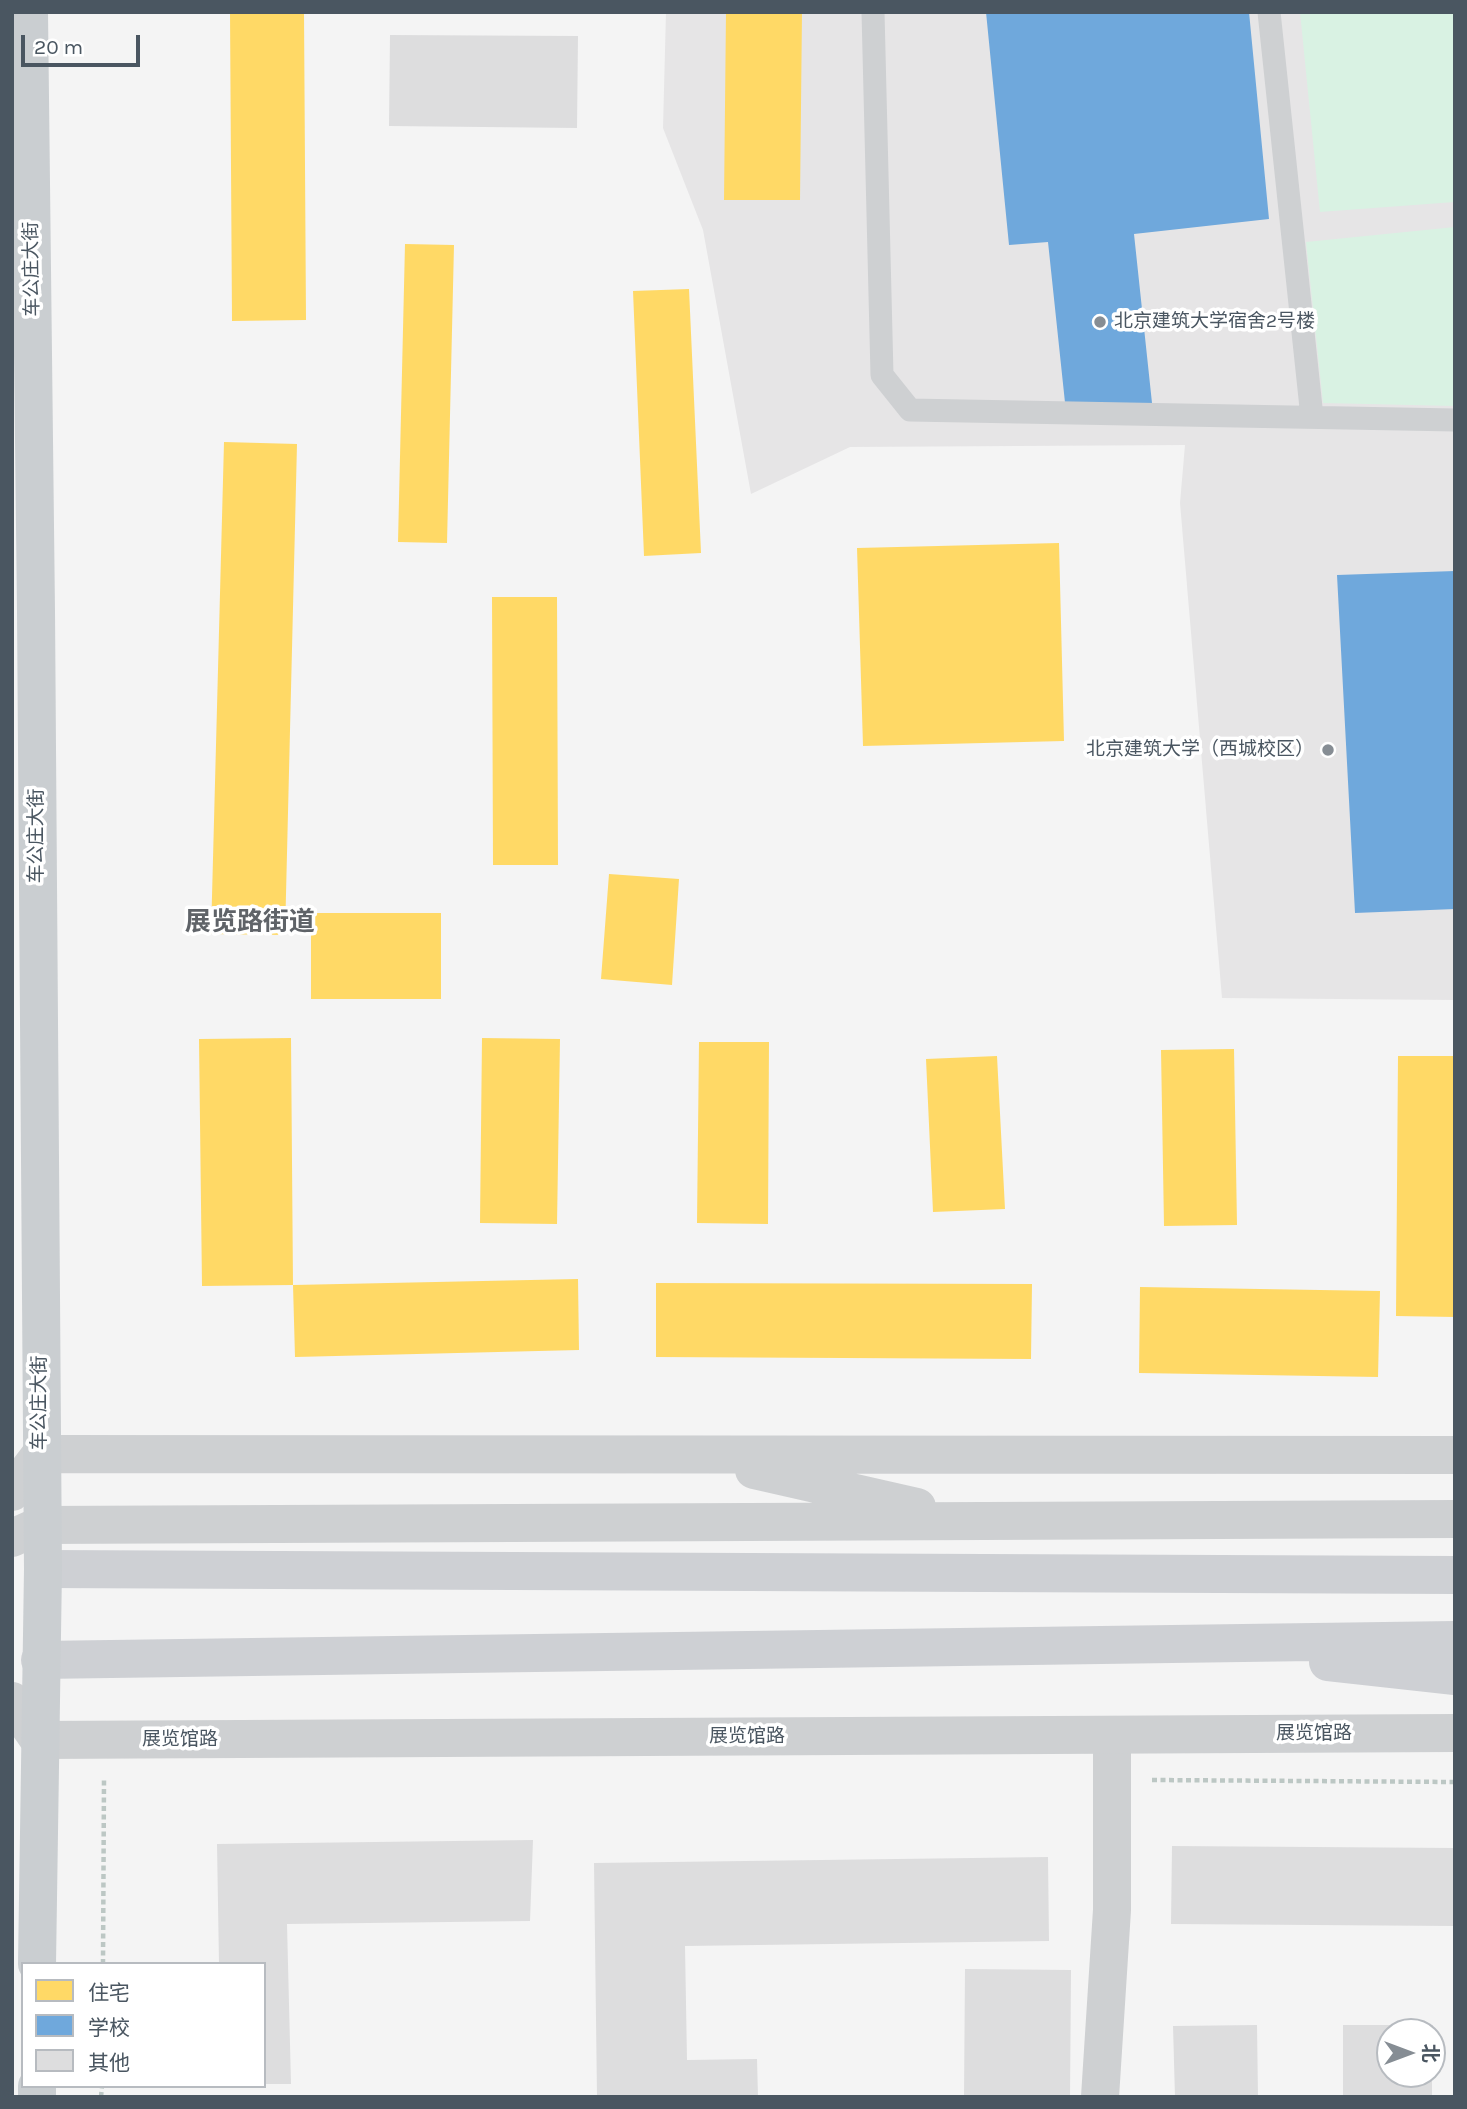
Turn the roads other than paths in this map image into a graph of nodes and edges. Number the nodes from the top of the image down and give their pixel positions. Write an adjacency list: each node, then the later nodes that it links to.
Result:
1 (29, 12): 6 (main road, 车公庄大街)
2 (873, 12): 4 (lane)
3 (1269, 12): 4 (lane)
4 (1312, 417): 5 (lane)
5 (1455, 420)
6 (41, 1454): 7 (street); 9 (street); 12 (main road, 车公庄大街)
7 (685, 1454): 8 (street); 11 (street)
8 (1455, 1455)
9 (12, 1492)
10 (1455, 1519): 11 (street)
11 (984, 1522): 12 (street)
12 (27, 1532): 13 (main road, 车公庄大街)
13 (27, 1568): 14 (main road); 17 (main road, 车公庄大街)
14 (1455, 1575)
15 (1455, 1640): 16 (main road)
16 (1163, 1644): 17 (main road); 18 (main road)
17 (26, 1654): 22 (main road, 车公庄大街)
18 (1455, 1676)
19 (12, 1701): 22 (street)
20 (1455, 1733): 21 (street, 展览馆路)
21 (1112, 1735): 22 (street, 展览馆路); 24 (street)
22 (39, 1740): 23 (main road)
23 (37, 1962)
24 (1100, 2097)

